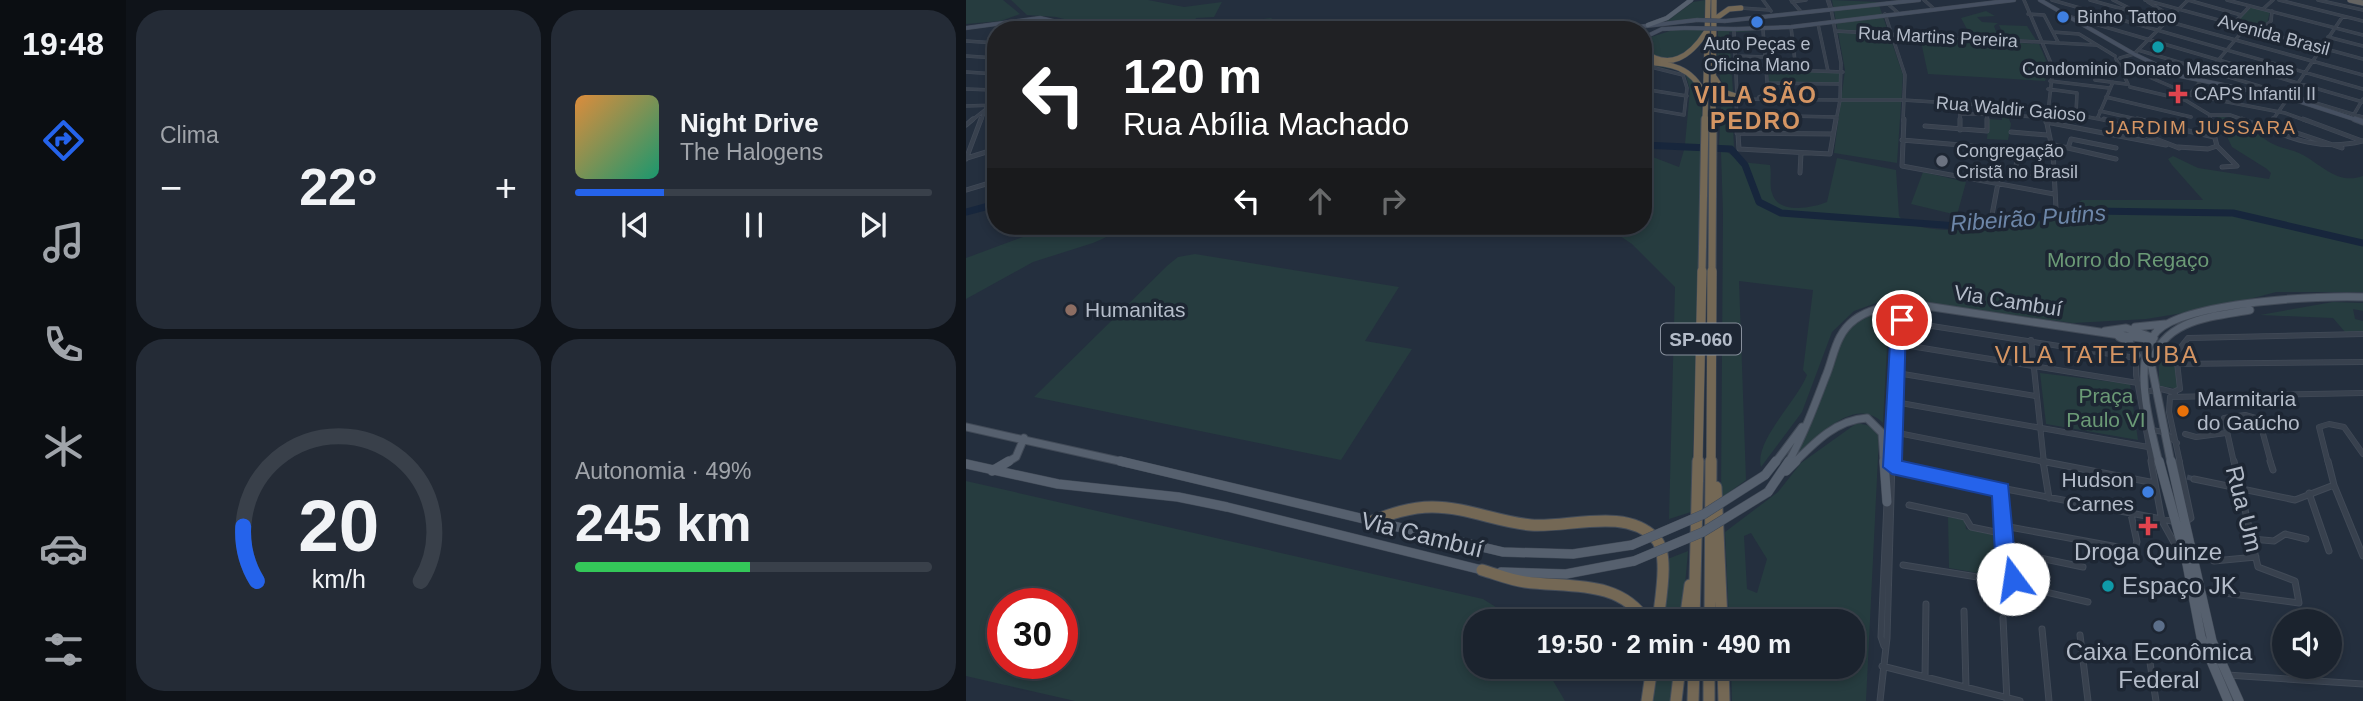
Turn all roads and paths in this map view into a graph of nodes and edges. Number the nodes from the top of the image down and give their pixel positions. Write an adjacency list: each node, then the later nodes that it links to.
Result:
1 (1691, 0): 60 (main road)
2 (1708, 0): 72 (highway, SP-060)
3 (1714, 0): 50 (highway, SP-060)
4 (1763, 0): 27 (street)
5 (1807, 0): 22 (street)
6 (1828, 0): 33 (street)
7 (1919, 0): 23 (main road)
8 (1924, 0): 31 (street)
9 (2014, 0): 31 (main road)
10 (2024, 0): 41 (street)
11 (2040, 0): 59 (main road)
12 (2052, 0): 32 (street)
13 (2090, 0): 32 (street); 44 (street)
14 (2113, 0): 44 (street)
15 (2145, 0): 34 (street, Avenida Brasil); 46 (street)
16 (2188, 0): 34 (street); 45 (street)
17 (2227, 0): 28 (street)
18 (2273, 0): 35 (street)
19 (2279, 0): 47 (street)
20 (2318, 0): 36 (street)
21 (2352, 0): 25 (highway)
22 (1792, 1): 40 (street)
23 (1908, 1): 24 (main road)
24 (1883, 2): 33 (main road); 38 (street)
25 (2363, 2)
26 (1729, 3): 29 (main road)
27 (1767, 5): 30 (street); 39 (street)
28 (2250, 6): 35 (street); 45 (street)
29 (1741, 8): 30 (street); 50 (highway)
30 (1756, 8): 39 (street)
31 (1933, 8): 38 (main road)
32 (2080, 8): 71 (street)
33 (1831, 9): 40 (main road); 58 (street)
34 (2179, 9): 46 (street); 62 (street, Avenida Brasil)
35 (2263, 9): 37 (street)
36 (2363, 10)
37 (2272, 11): 67 (street); 73 (street)
38 (1897, 12): 43 (main road)
39 (1772, 13): 40 (main road); 51 (main road)
40 (1802, 13)
41 (2027, 13): 75 (street); 84 (street)
42 (1020, 14): 52 (main road)
43 (1885, 14): 58 (main road); 77 (street)
44 (2142, 15): 56 (street)
45 (2241, 15): 62 (street)
46 (2171, 16): 56 (street)
47 (2343, 16): 57 (street); 67 (street)
48 (1034, 19): 49 (main road); 53 (main road); 54 (main road)
49 (1045, 19): 55 (main road)
50 (1715, 19): 111 (highway, SP-060)
51 (1761, 20): 63 (main road, bridge); 69 (street)
52 (1018, 21)
53 (1022, 21)
54 (1025, 21)
55 (1053, 21)
56 (2166, 21): 71 (street); 82 (street)
57 (2363, 21)
58 (1834, 22): 61 (main road); 74 (street)
59 (2083, 23): 80 (street); 90 (main road)
60 (1652, 24)
61 (1818, 24): 64 (main road); 105 (street)
62 (2233, 24): 65 (street, Avenida Brasil)
63 (1652, 25)
64 (1791, 27): 69 (main road); 104 (street)
65 (2246, 27): 73 (street, Avenida Brasil); 82 (street)
66 (987, 28): 68 (main road)
67 (2335, 28): 78 (street); 79 (street)
68 (966, 29)
69 (1763, 29): 70 (main road); 94 (street)
70 (1735, 30): 76 (main road, bridge); 93 (street)
71 (2157, 30): 80 (street); 89 (street)
72 (1707, 31): 91 (highway); 136 (highway, SP-060)
73 (2259, 31): 88 (street, Avenida Brasil)
74 (1835, 32): 77 (street, Rua Martins Pereira); 107 (street)
75 (2053, 32): 85 (street); 86 (street)
76 (1652, 34)
77 (1892, 34): 84 (street, Rua Martins Pereira); 133 (street)
78 (2363, 35)
79 (2328, 37): 87 (street); 88 (street)
80 (2148, 40): 90 (street); 98 (street)
81 (966, 41): 83 (street)
82 (2237, 41): 89 (street); 99 (street)
83 (987, 42)
84 (2041, 42): 85 (street, Rua Martins Pereira); 114 (street)
85 (2058, 42): 86 (street, Rua Martins Pereira)
86 (2095, 44): 96 (street)
87 (2363, 46)
88 (2321, 48): 97 (street, Avenida Brasil); 99 (street)
89 (2229, 50): 98 (street); 109 (street)
90 (2136, 52): 96 (street); 108 (street); 117 (main road)
91 (1652, 56)
92 (966, 57): 95 (street)
93 (1735, 57): 94 (street); 131 (street)
94 (1765, 57): 103 (street)
95 (987, 58)
96 (2117, 58): 101 (street)
97 (2363, 59)
98 (2220, 61): 108 (street); 118 (street)
99 (2312, 61): 109 (street); 112 (street)
100 (1652, 64): 136 (highway)
101 (2119, 64): 120 (street); 127 (street)
102 (1652, 66): 128 (street)
103 (1766, 69): 104 (street); 115 (street)
104 (1796, 70): 105 (street)
105 (1828, 71): 107 (street)
106 (966, 72): 110 (street)
107 (1843, 72): 119 (street)
108 (2211, 72): 117 (street); 130 (street)
109 (2305, 72): 118 (street); 124 (street)
110 (987, 73)
111 (1713, 73): 131 (highway); 147 (highway, SP-060)
112 (2363, 75)
113 (2095, 80): 116 (street)
114 (2050, 81): 121 (street); 123 (street)
115 (1768, 83): 119 (street); 131 (street)
116 (2113, 83): 120 (street); 121 (street)
117 (2203, 83): 127 (street); 130 (main road)
118 (2298, 83): 130 (street); 135 (street)
119 (1840, 84): 132 (street)
120 (2128, 85): 134 (street)
121 (2109, 88): 129 (street)
122 (966, 89): 125 (street)
123 (2048, 89): 141 (street); 145 (street)
124 (2363, 89)
125 (987, 90)
126 (1652, 90): 128 (street)
127 (2191, 94): 134 (street); 144 (street)
128 (1687, 96): 142 (street)
129 (2106, 96): 143 (street); 156 (street)
130 (2289, 97): 144 (street); 151 (main road)
131 (1736, 98): 132 (street, Rua Waldir Gaioso); 147 (highway); 148 (street)
132 (1838, 100): 133 (street, Rua Waldir Gaioso); 154 (street)
133 (1903, 100): 137 (street, Rua Waldir Gaioso); 170 (street)
134 (2185, 100): 149 (street)
135 (2362, 101): 151 (street)
136 (1706, 103): 169 (highway, SP-060)
137 (1986, 104): 141 (street, Rua Waldir Gaioso); 146 (street)
138 (987, 105): 140 (street)
139 (966, 106): 140 (street)
140 (986, 108): 152 (street); 153 (street)
141 (2046, 109): 145 (street, Rua Waldir Gaioso); 157 (street)
142 (1652, 110)
143 (2100, 111): 155 (street); 168 (street)
144 (2279, 111): 159 (street); 171 (street)
145 (2077, 113): 155 (street, Rua Waldir Gaioso)
146 (1986, 114): 162 (street); 162 (street)
147 (1714, 115): 169 (highway, SP-060)
148 (1736, 115): 154 (street); 165 (street)
149 (2210, 115): 163 (street); 168 (street)
150 (2011, 116): 157 (street)
151 (2353, 116): 158 (main road)
152 (977, 117): 153 (street); 160 (street)
153 (983, 117): 172 (street)
154 (1835, 117): 166 (street)
155 (2098, 117): 178 (street, Rua Waldir Gaioso)
156 (2191, 117)
157 (2046, 120): 167 (street); 178 (street)
158 (2363, 120)
159 (2270, 124): 163 (street); 179 (street)
160 (966, 125)
161 (1925, 126): 162 (street)
162 (1960, 130)
163 (2266, 130): 179 (street)
164 (2011, 132): 167 (street)
165 (1737, 133): 166 (street); 182 (street)
166 (1833, 134): 182 (street)
167 (2048, 135): 174 (street)
168 (2214, 137): 175 (street)
169 (1710, 138): 184 (highway, SP-060)
170 (1902, 139): 180 (street); 190 (street)
171 (2363, 141): 179 (street)
172 (972, 142): 173 (street); 185 (street)
173 (966, 143)
174 (2050, 144): 176 (street); 183 (street)
175 (2217, 146): 178 (street); 187 (street)
176 (2068, 148): 177 (street); 186 (street)
177 (2116, 148)
178 (2179, 148)
179 (2344, 148)
180 (2019, 150): 183 (street); 189 (street)
181 (987, 152): 185 (street)
182 (1801, 153): 188 (street)
183 (2053, 153): 189 (street)
184 (1710, 154): 216 (highway, SP-060); 246 (highway, SP-060)
185 (966, 158)
186 (2116, 159)
187 (2222, 167)
188 (1800, 173)
189 (2052, 177): 193 (street)
190 (1998, 183): 193 (street); 195 (street)
191 (987, 184): 192 (street)
192 (966, 190)
193 (2054, 194): 194 (street)
194 (2056, 208)
195 (1992, 215)
196 (2363, 298): 197 (main road); 202 (main road)
197 (2166, 323): 198 (main road); 202 (main road)
198 (2126, 328): 199 (main road, Via Cambuí); 202 (main road, Via Cambuí)
199 (2097, 332): 201 (main road, Via Cambuí); 218 (main road, Via Cambuí)
200 (2363, 334): 207 (street)
201 (2112, 335): 202 (main road, Via Cambuí); 205 (main road)
202 (2154, 338): 205 (street); 211 (main road); 212 (main road)
203 (2031, 340): 204 (street); 205 (street); 208 (street)
204 (1898, 344): 208 (street); 209 (street)
205 (2137, 356): 210 (street)
206 (2363, 362): 207 (street)
207 (2176, 364): 214 (street)
208 (2032, 365): 210 (street); 215 (street)
209 (1897, 373): 215 (street); 217 (street)
210 (2138, 383): 212 (street)
211 (2156, 391): 212 (street); 214 (street); 223 (main road)
212 (2143, 392): 221 (main road)
213 (2363, 393): 214 (street)
214 (2175, 394): 227 (street)
215 (2035, 396): 220 (street)
216 (1711, 400): 273 (highway, SP-060); 274 (highway)
217 (1895, 402): 220 (street); 222 (street)
218 (1810, 414): 235 (main road, Via Cambuí); 248 (main road, Via Cambuí, bridge)
219 (966, 427): 226 (main road, Via Cambuí)
220 (2038, 427): 228 (street); 230 (street)
221 (2149, 430): 223 (street); 228 (street); 249 (main road)
222 (1893, 432): 230 (street); 232 (street)
223 (2164, 432): 227 (street); 249 (main road)
224 (2226, 433): 225 (street); 233 (street); 239 (street, Rua Um)
225 (2185, 434)
226 (1024, 438): 234 (main road); 248 (main road, Via Cambuí)
227 (2177, 444): 249 (street)
228 (2148, 447): 237 (street)
229 (2363, 454): 238 (street)
230 (2044, 461): 237 (street); 242 (street)
231 (966, 464): 234 (main road, Via Cambuí)
232 (1892, 467): 240 (street); 243 (street); 279 (street)
233 (2273, 470)
234 (992, 471): 262 (main road, Via Cambuí)
235 (1781, 477): 243 (main road); 262 (main road, Via Cambuí, bridge)
236 (2194, 478): 239 (street)
237 (2155, 483): 247 (street)
238 (2334, 485): 241 (street); 256 (street)
239 (2240, 488): 241 (street); 252 (street, Rua Um)
240 (2001, 489): 242 (street); 250 (street)
241 (2309, 494): 255 (street)
242 (2049, 498): 245 (street)
243 (1887, 502): 279 (street)
244 (1909, 505): 251 (street)
245 (2130, 514): 247 (street); 250 (street)
246 (1696, 517): 271 (highway); 272 (highway, SP-060)
247 (2162, 521): 249 (street); 260 (street)
248 (1370, 522): 270 (highway)
249 (2179, 522): 260 (main road); 282 (main road)
250 (2004, 526): 251 (street)
251 (2005, 534): 254 (street)
252 (2252, 539): 253 (street); 257 (street, Rua Um)
253 (2306, 540)
254 (2006, 551): 261 (street); 263 (street)
255 (2329, 551)
256 (2363, 556)
257 (2256, 557): 258 (street); 265 (street, Rua Um)
258 (2214, 561)
259 (1903, 565): 264 (street)
260 (2187, 565): 282 (main road)
261 (2083, 567)
262 (1482, 570): 269 (highway)
263 (2006, 573): 264 (street); 264 (street)
264 (2007, 583): 266 (street); 268 (street)
265 (2217, 592)
266 (2088, 602)
267 (1926, 604): 283 (street)
268 (2009, 608)
269 (1638, 609)
270 (1659, 609)
271 (1686, 609)
272 (1694, 609)
273 (1710, 609)
274 (1721, 609)
275 (1964, 611): 291 (street)
276 (2003, 618): 292 (street)
277 (2042, 629): 301 (street)
278 (2080, 635): 302 (street)
279 (1884, 646): 281 (street)
280 (2149, 656): 303 (street)
281 (1882, 666): 283 (street); 299 (street)
282 (2221, 674): 290 (street); 304 (main road); 305 (main road)
283 (1925, 677): 291 (street)
284 (1644, 679): 293 (highway)
285 (1650, 679): 294 (highway)
286 (1679, 679): 295 (highway)
287 (1693, 679): 296 (highway)
288 (1709, 679): 297 (highway)
289 (1723, 679): 298 (highway)
290 (2363, 684)
291 (1966, 687): 292 (street)
292 (2007, 699): 300 (street)
293 (1641, 701)
294 (1647, 701)
295 (1676, 701)
296 (1693, 701)
297 (1709, 701)
298 (1724, 701)
299 (1880, 701)
300 (2020, 701)
301 (2049, 701)
302 (2088, 701)
303 (2155, 701)
304 (2228, 701)
305 (2239, 701)

